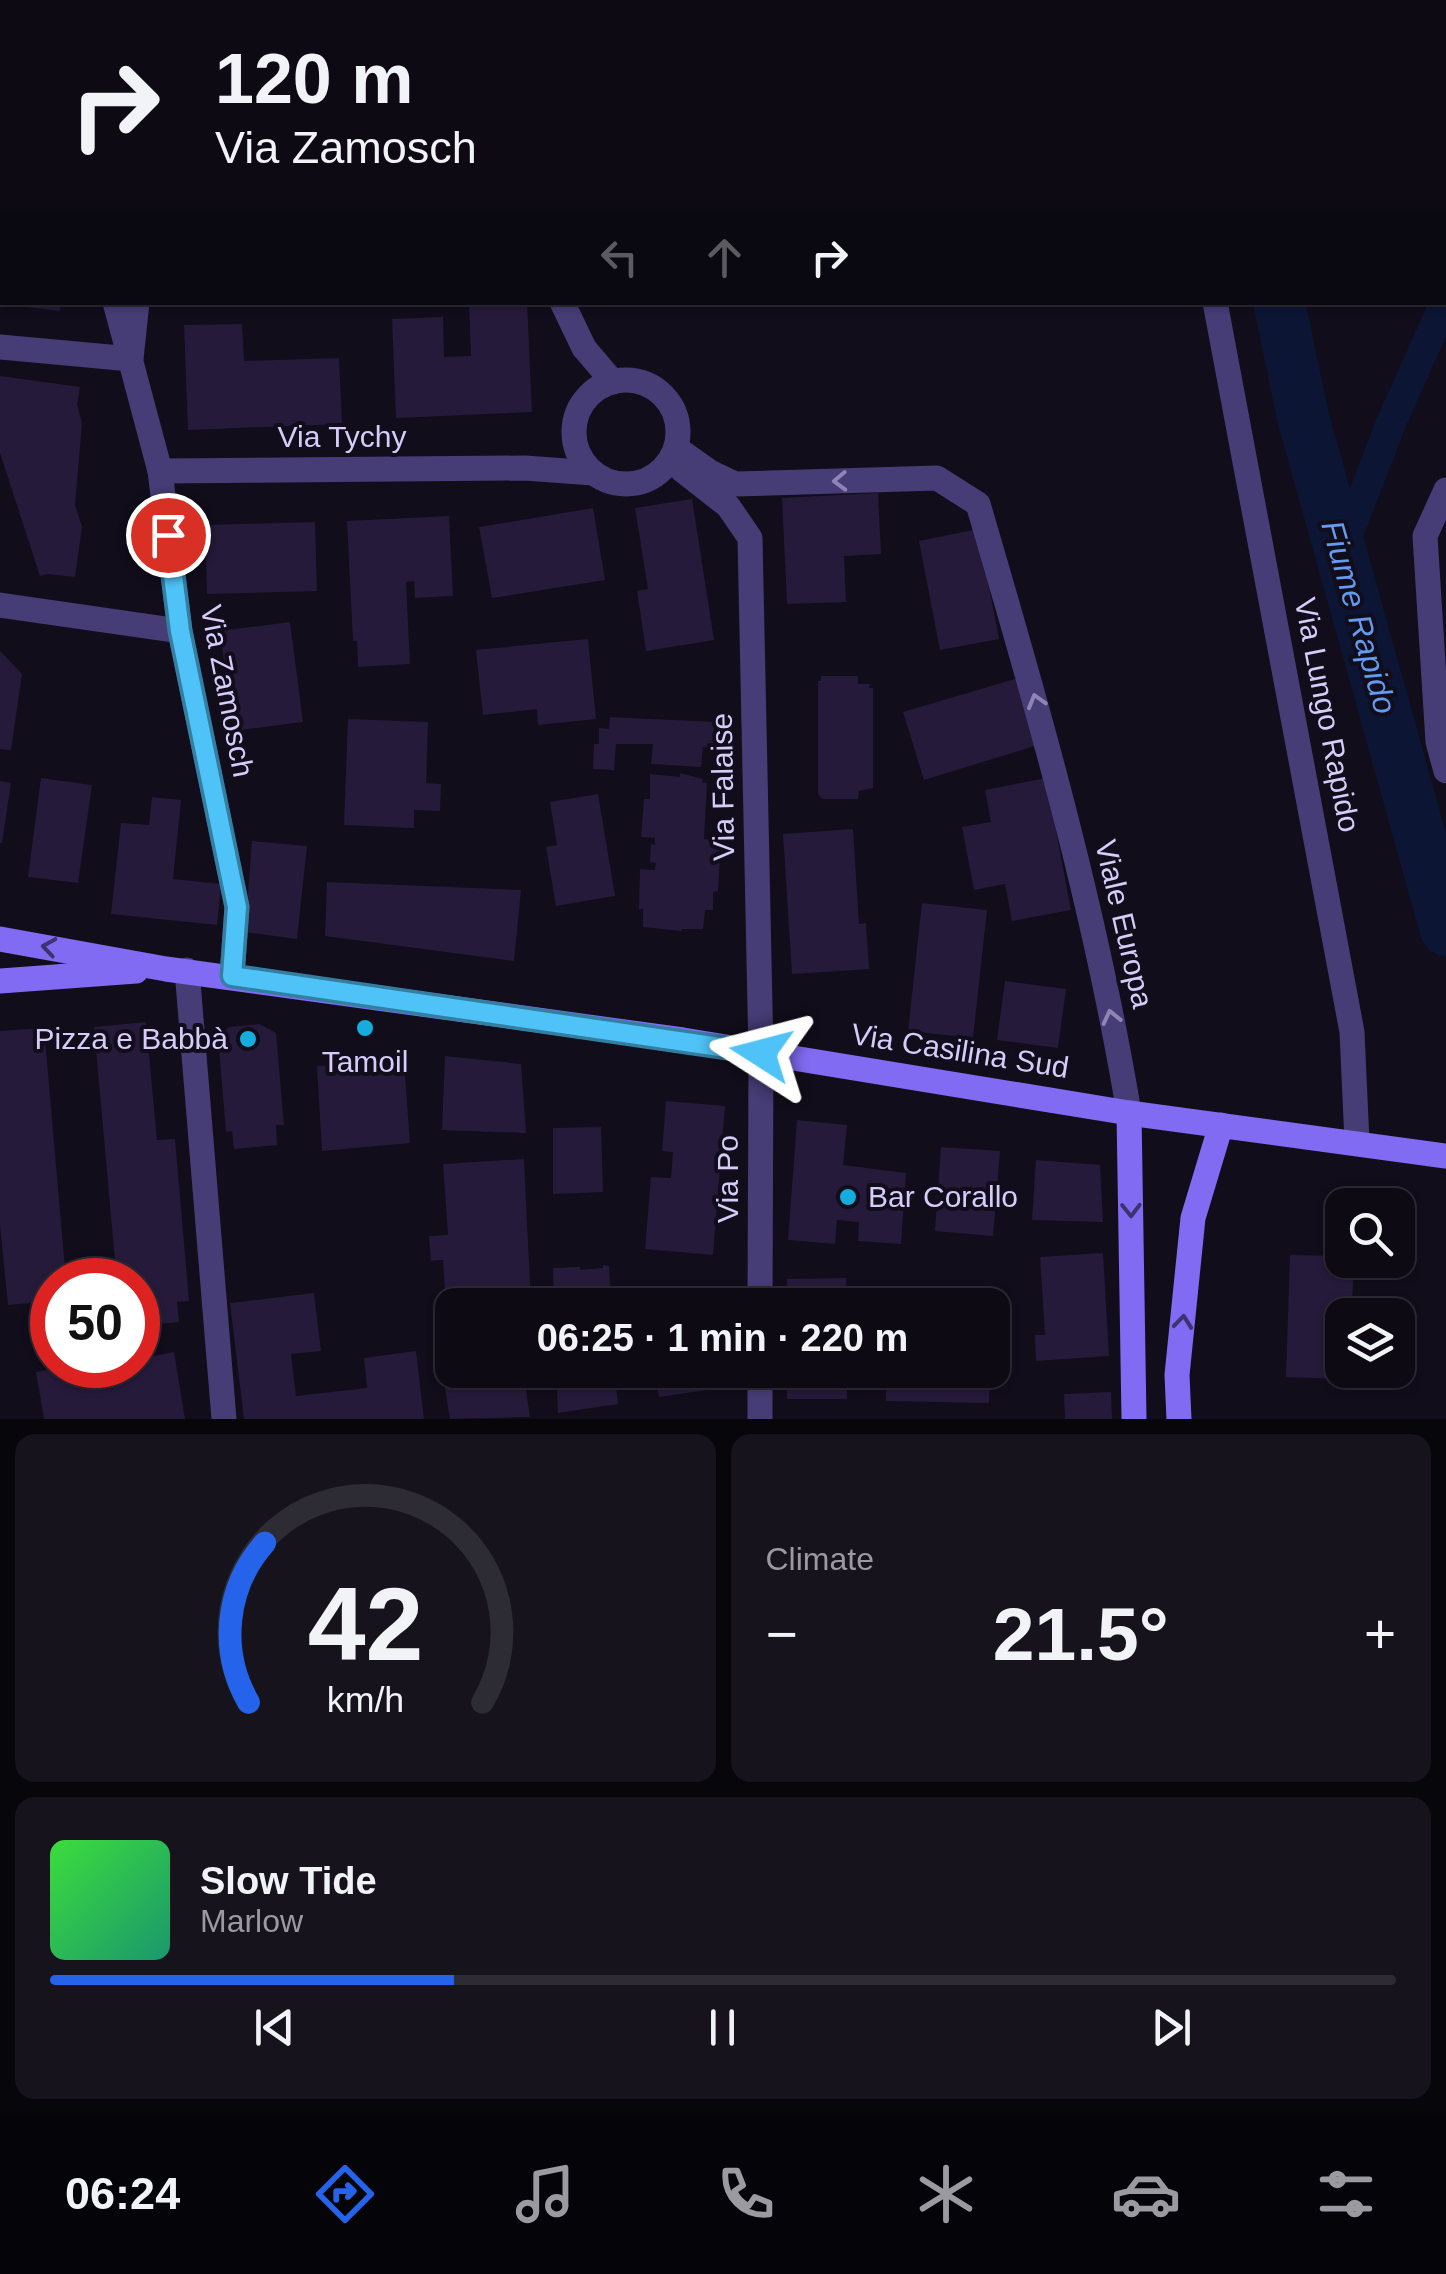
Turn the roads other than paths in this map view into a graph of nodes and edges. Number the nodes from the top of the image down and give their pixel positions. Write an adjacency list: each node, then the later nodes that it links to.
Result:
1 (116, 305): 6 (street, Via Zamosch)
2 (137, 305): 6 (street)
3 (563, 305): 7 (street)
4 (1216, 305): 24 (street, Via Lungo Rapido)
5 (0, 348): 6 (street)
6 (131, 359): 11 (street, Via Zamosch)
7 (603, 387): 8 (street); 9 (street)
8 (576, 450): 10 (street, Via Tychy); 12 (street)
9 (672, 454): 12 (street); 21 (street, Via Falaise); 22 (street, Viale Europa, one-way to 9)
10 (525, 468): 11 (street, Via Tychy); 12 (street, Via Tychy)
11 (160, 471): 15 (street, Via Zamosch)
12 (593, 473)
13 (1446, 490): 16 (street)
14 (0, 605): 15 (street)
15 (180, 631): 19 (street, Via Zamosch)
16 (1446, 770)
17 (0, 939): 18 (main road, one-way to 17)
18 (176, 969): 19 (main road, Via Casilina Sud); 20 (main road); 29 (street)
19 (232, 976): 21 (main road, Via Casilina Sud)
20 (0, 981)
21 (761, 1053): 22 (main road, Via Casilina Sud); 26 (street, Via Po)
22 (1130, 1112): 23 (main road, Via Casilina Sud); 30 (main road, Viale Europa, one-way to 30)
23 (1220, 1125): 24 (main road, Via Casilina Sud); 31 (main road, one-way to 23)
24 (1357, 1142): 25 (main road, Via Casilina Sud)
25 (1446, 1156)
26 (760, 1288)
27 (757, 1388): 28 (street)
28 (753, 1418)
29 (224, 1419)
30 (1134, 1419)
31 (1179, 1419)

